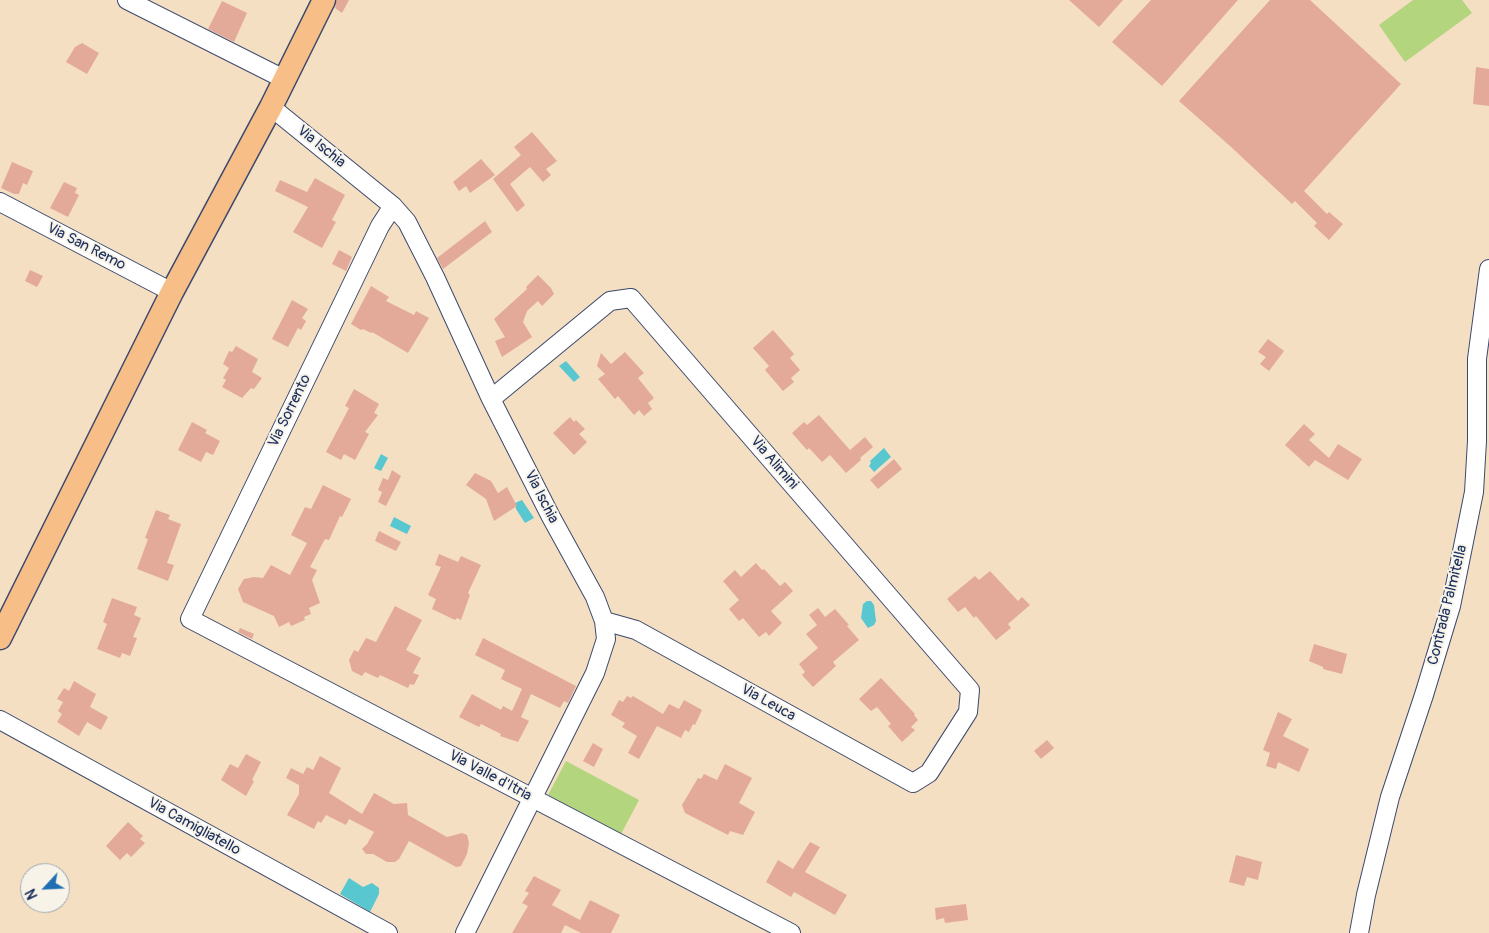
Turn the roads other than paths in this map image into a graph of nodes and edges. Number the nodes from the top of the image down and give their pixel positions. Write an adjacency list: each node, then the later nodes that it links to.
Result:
1 (127, 0): 3 (street)
2 (324, 0): 3 (main road)
3 (284, 79): 4 (main road)
4 (271, 107): 6 (street, Via Ischia); 8 (main road)
5 (0, 202): 8 (street, Via San Remo)
6 (393, 206): 9 (street, Via Ischia); 10 (street, Via Sorrento)
7 (1489, 269): 19 (street, Contrada Palmitella)
8 (172, 292): 12 (main road)
9 (491, 399): 11 (street, Via Ischia); 14 (street, Via Alimini)
10 (190, 619): 15 (street, Via Valle d'Itria)
11 (604, 621): 14 (street, Via Leuca); 15 (street, Via Ischia)
12 (0, 638)
13 (0, 720): 16 (street, Via Camigliatello)
14 (929, 773)
15 (533, 798): 17 (street, Via Ischia); 18 (street, Via Valle d'Itria)
16 (388, 933)
17 (465, 933)
18 (791, 933)
19 (1359, 933)

